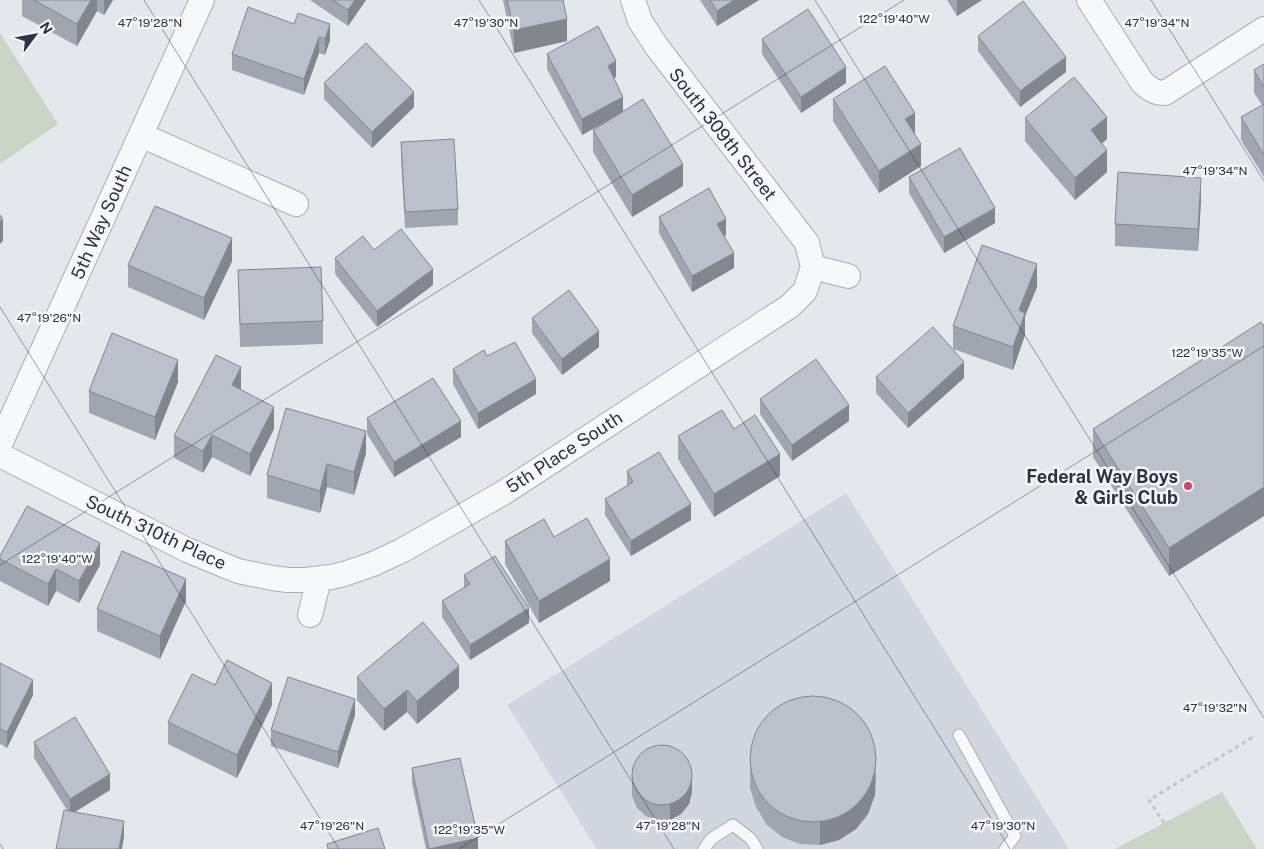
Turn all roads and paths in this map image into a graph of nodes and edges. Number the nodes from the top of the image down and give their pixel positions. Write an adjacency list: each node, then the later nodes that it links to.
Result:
1 (202, 0): 5 (street, 5th Way South)
2 (633, 0): 7 (street, South 309th Street)
3 (1089, 0): 4 (street)
4 (1264, 29)
5 (141, 135): 6 (street); 9 (street, 5th Way South)
6 (296, 204)
7 (813, 267): 8 (street); 11 (street, 5th Place South)
8 (848, 276)
9 (0, 444)
10 (0, 455): 11 (street, South 310th Place)
11 (319, 579): 12 (street)
12 (310, 615)
13 (959, 735): 18 (lane)
14 (1253, 738): 15 (path)
15 (1164, 823)
16 (704, 849): 17 (lane)
17 (757, 849)
18 (1005, 849)

